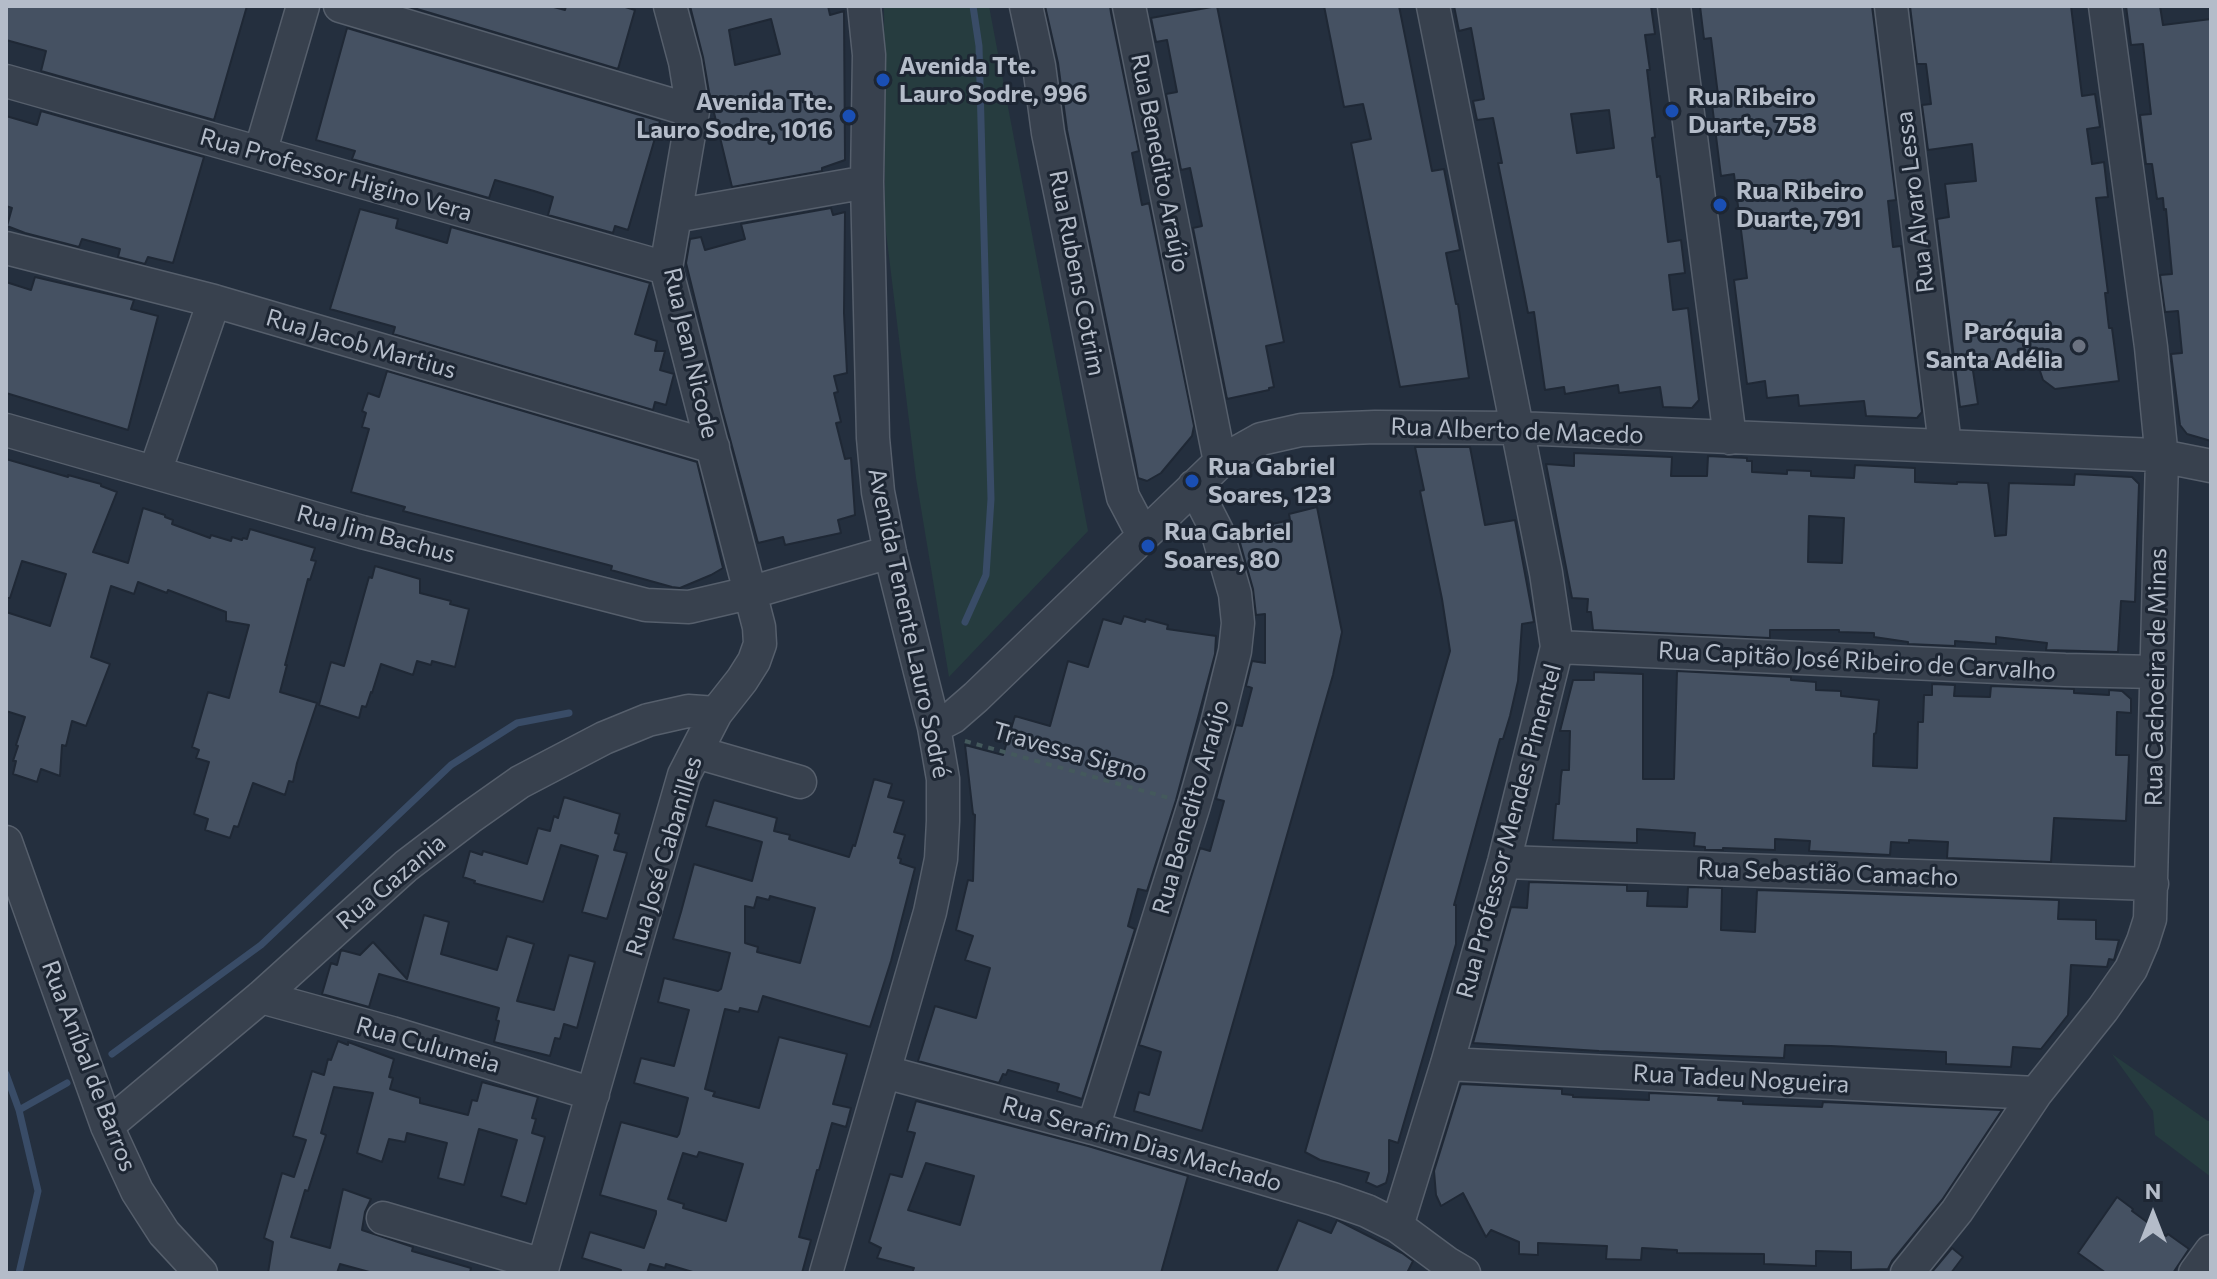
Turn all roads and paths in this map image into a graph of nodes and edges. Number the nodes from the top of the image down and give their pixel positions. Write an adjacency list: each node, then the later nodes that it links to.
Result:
1 (303, 6): 13 (street)
2 (340, 6): 12 (street)
3 (670, 6): 12 (street, Rua Jean Nicode)
4 (864, 6): 14 (street, Avenida Tenente Lauro Sodré)
5 (1026, 6): 29 (street, Rua Rubens Cotrim)
6 (1129, 6): 25 (street, Rua Benedito Araújo)
7 (1433, 6): 19 (street, Rua Professor Mendes Pimentel)
8 (1674, 6): 21 (street)
9 (1891, 6): 22 (street, Rua Alvaro Lessa)
10 (2105, 6): 24 (street, Rua Cachoeira de Minas)
11 (6, 81): 13 (street, Rua Professor Higino Vera)
12 (693, 111): 15 (street, Rua Jean Nicode)
13 (260, 153): 17 (street, Rua Professor Higino Vera)
14 (867, 182): 15 (street); 30 (street, Avenida Tenente Lauro Sodré)
15 (675, 216): 17 (street, Rua Jean Nicode)
16 (6, 248): 18 (street, Rua Jacob Martius)
17 (666, 268): 23 (street, Rua Jean Nicode)
18 (214, 301): 23 (street, Rua Jacob Martius); 27 (street)
19 (1517, 428): 21 (street, Rua Alberto de Macedo); 25 (street, Rua Alberto de Macedo); 32 (street, Rua Professor Mendes Pimentel)
20 (6, 430): 27 (street, Rua Jim Bachus)
21 (1730, 438): 22 (street, Rua Alberto de Macedo)
22 (1945, 445): 24 (street, Rua Alberto de Macedo)
23 (713, 447): 31 (street, Rua Jean Nicode)
24 (2161, 456): 26 (street, Rua Alberto de Macedo); 33 (street, Rua Cachoeira de Minas)
25 (1220, 462): 28 (street, Rua Alberto de Macedo)
26 (2211, 466)
27 (155, 472): 31 (street, Rua Jim Bachus)
28 (1194, 486): 29 (street, Rua Alberto de Macedo); 38 (street, Rua Benedito Araújo)
29 (1143, 535): 35 (street, Rua Alberto de Macedo)
30 (890, 552): 31 (street); 35 (street, Avenida Tenente Lauro Sodré)
31 (749, 593): 34 (street, Rua José Cabanilles)
32 (1557, 647): 33 (street, Rua Capitão José Ribeiro de Carvalho); 40 (street, Rua Professor Mendes Pimentel)
33 (2156, 672): 41 (street, Rua Cachoeira de Minas)
34 (716, 713): 36 (street, Rua José Cabanilles); 42 (street, Rua Gazania)
35 (934, 730): 38 (path, Travessa Signo); 44 (street, Avenida Tenente Lauro Sodré)
36 (696, 752): 37 (street); 46 (street, Rua José Cabanilles)
37 (800, 782)
38 (1194, 805): 48 (street, Rua Benedito Araújo)
39 (6, 842): 47 (street, Rua Aníbal de Barros)
40 (1504, 862): 41 (street, Rua Sebastião Camacho); 43 (street, Rua Professor Mendes Pimentel)
41 (2152, 884): 45 (street, Rua Cachoeira de Minas)
42 (261, 997): 46 (street, Rua Culumeia); 47 (street, Rua Gazania)
43 (1447, 1064): 45 (street, Rua Tadeu Nogueira); 50 (street, Rua Professor Mendes Pimentel)
44 (885, 1072): 48 (street, Rua Serafim Dias Machado); 53 (street, Avenida Tenente Lauro Sodré)
45 (2036, 1093): 56 (street, Rua Cachoeira de Minas)
46 (593, 1094): 52 (street, Rua José Cabanilles)
47 (107, 1126): 54 (street, Rua Aníbal de Barros)
48 (1093, 1128): 50 (street, Rua Serafim Dias Machado)
49 (383, 1218): 52 (street)
50 (1397, 1226): 55 (street, Rua Serafim Dias Machado)
51 (2211, 1251): 57 (street)
52 (542, 1269)
53 (831, 1272)
54 (201, 1273)
55 (1464, 1273)
56 (1907, 1273)
57 (2195, 1273)

